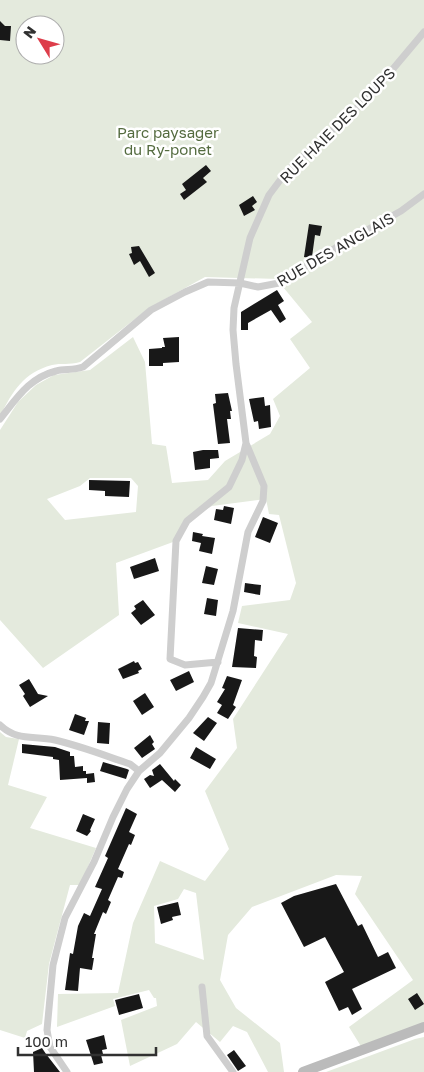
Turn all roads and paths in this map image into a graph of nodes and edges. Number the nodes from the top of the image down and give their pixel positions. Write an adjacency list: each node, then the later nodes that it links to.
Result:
1 (424, 32): 3 (street, RUE HAIE DES LOUPS)
2 (424, 194): 3 (street, RUE DES ANGLAIS)
3 (240, 283): 4 (street, RUE DES ANGLAIS); 5 (street, RUE HAIE DES LOUPS)
4 (0, 419)
5 (246, 443): 6 (street, RUE HAIE DES LOUPS); 6 (street)
6 (218, 662): 8 (street, RUE HAIE DES LOUPS)
7 (0, 725): 8 (street)
8 (139, 771): 11 (street, RUE HAIE DES LOUPS)
9 (202, 986): 12 (street)
10 (424, 1027): 13 (main road)
11 (67, 1072)
12 (233, 1072)
13 (303, 1072)

